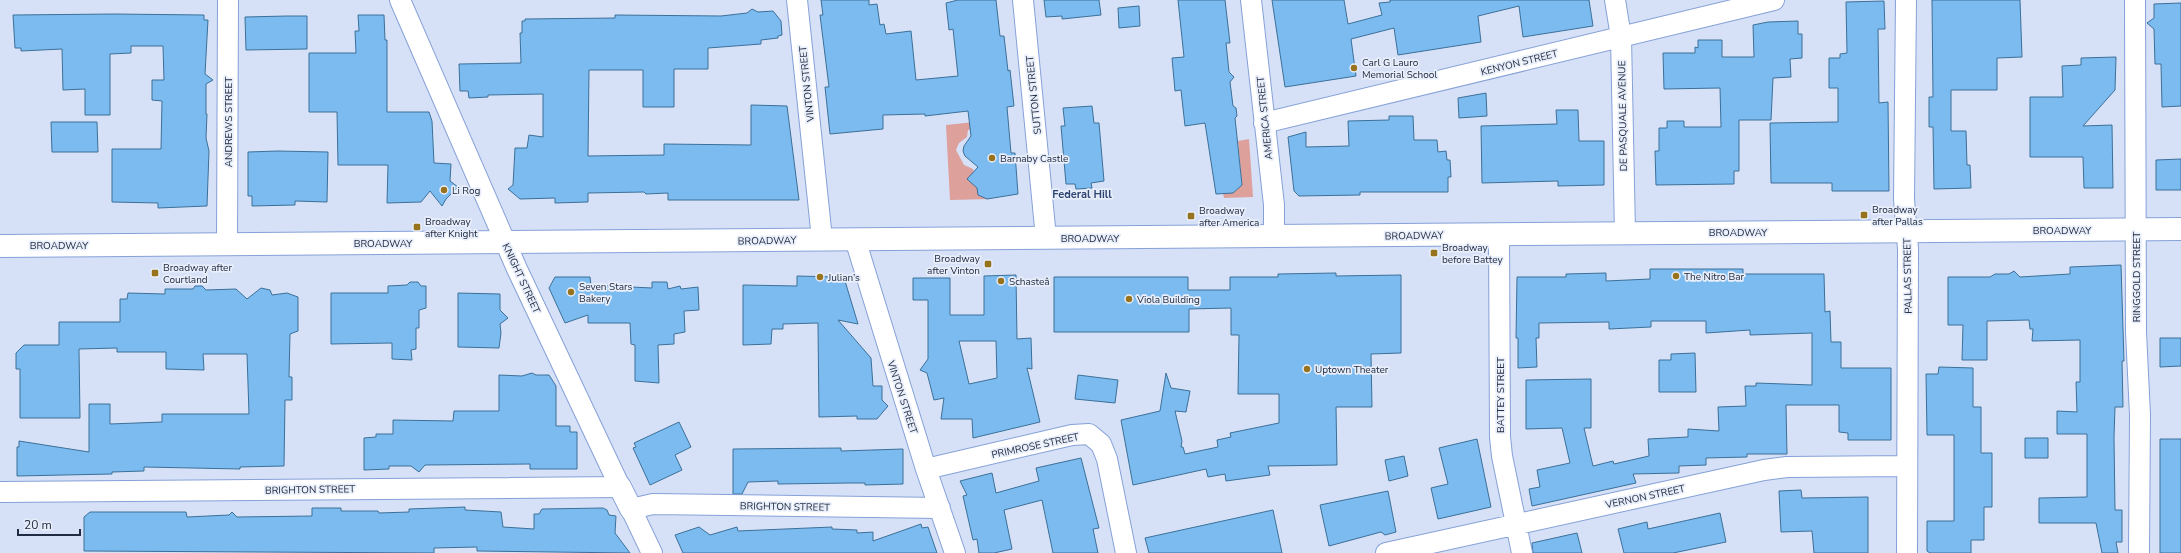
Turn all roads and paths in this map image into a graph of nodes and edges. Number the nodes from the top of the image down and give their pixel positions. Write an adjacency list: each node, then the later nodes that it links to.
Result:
1 (228, 0): 22 (street, ANDREWS STREET)
2 (400, 0): 21 (street, KNIGHT STREET)
3 (797, 0): 19 (street, VINTON STREET)
4 (1023, 0): 18 (street, SUTTON STREET)
5 (1251, 0): 11 (street, AMERICA STREET)
6 (1614, 0): 10 (street, DE PASQUALE AVENUE)
7 (1774, 0): 10 (street, KENYON STREET)
8 (1906, 0): 14 (street, PALLAS STREET)
9 (2135, 0): 12 (street, RINGGOLD STREET)
10 (1621, 37): 11 (street, KENYON STREET); 15 (street, DE PASQUALE AVENUE)
11 (1264, 124): 17 (street, AMERICA STREET)
12 (2136, 229): 13 (main road, BROADWAY); 14 (main road, BROADWAY); 37 (street, RINGGOLD STREET)
13 (2181, 229)
14 (1905, 231): 15 (main road, BROADWAY); 24 (street, PALLAS STREET)
15 (1625, 233): 16 (main road, BROADWAY)
16 (1499, 234): 17 (main road, BROADWAY); 30 (street, BATTEY STREET)
17 (1274, 236): 18 (main road, BROADWAY)
18 (1046, 238): 20 (main road, BROADWAY)
19 (822, 239): 20 (main road, BROADWAY); 21 (main road, BROADWAY)
20 (855, 239): 25 (street, VINTON STREET)
21 (505, 242): 22 (main road, BROADWAY); 26 (street, KNIGHT STREET)
22 (227, 244): 23 (main road, BROADWAY)
23 (0, 246)
24 (1907, 466): 30 (street, VERNON STREET); 36 (street, PALLAS STREET)
25 (926, 469): 28 (street, VINTON STREET); 33 (street, PRIMROSE STREET)
26 (620, 487): 27 (street, BRIGHTON STREET); 29 (main road, KNIGHT STREET)
27 (0, 492)
28 (940, 508): 29 (street, BRIGHTON STREET); 32 (street, VINTON STREET)
29 (631, 509): 31 (street, KNIGHT STREET)
30 (1516, 524): 34 (street, VERNON STREET); 35 (street, BATTEY STREET)
31 (652, 553)
32 (955, 553)
33 (1126, 553)
34 (1386, 553)
35 (1522, 553)
36 (1908, 553)
37 (2139, 553)

